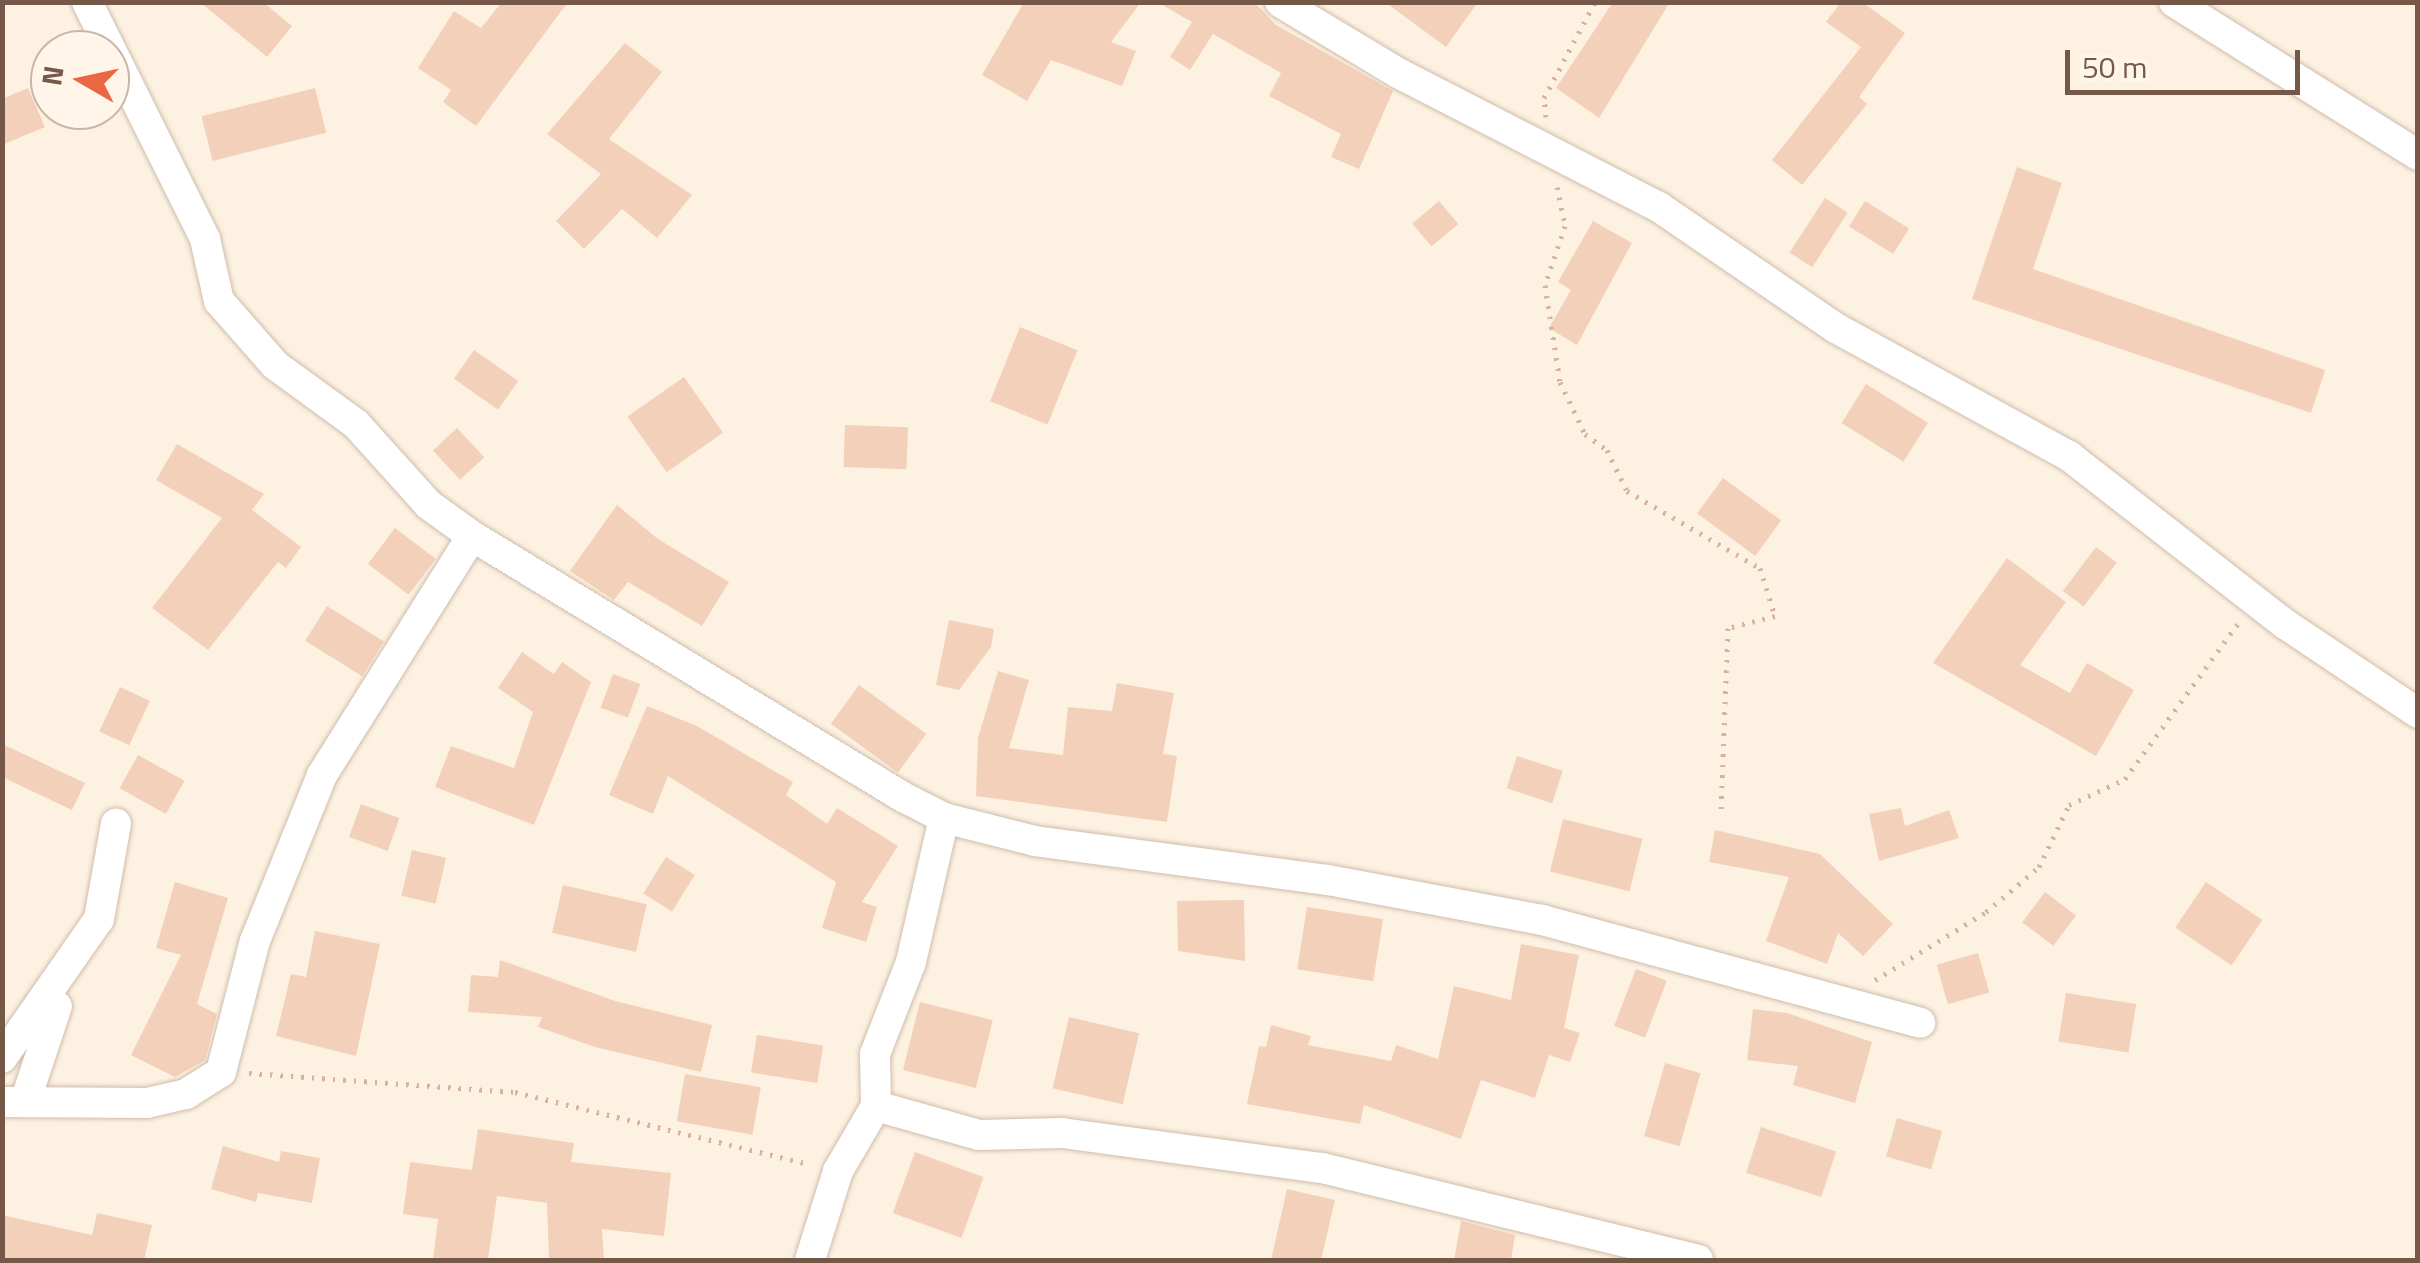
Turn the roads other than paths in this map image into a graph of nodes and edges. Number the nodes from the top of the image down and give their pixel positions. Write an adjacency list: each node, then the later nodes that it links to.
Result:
1 (87, 2): 5 (street)
2 (1280, 2): 6 (street)
3 (2174, 2): 4 (street)
4 (2418, 155)
5 (472, 536): 7 (street); 12 (street)
6 (2418, 713)
7 (944, 818): 10 (street); 13 (street)
8 (116, 824): 9 (street)
9 (72, 961): 11 (street); 12 (street)
10 (1920, 1022)
11 (2, 1058)
12 (14, 1102)
13 (876, 1106): 14 (street); 15 (street)
14 (810, 1260)
15 (1698, 1260)

